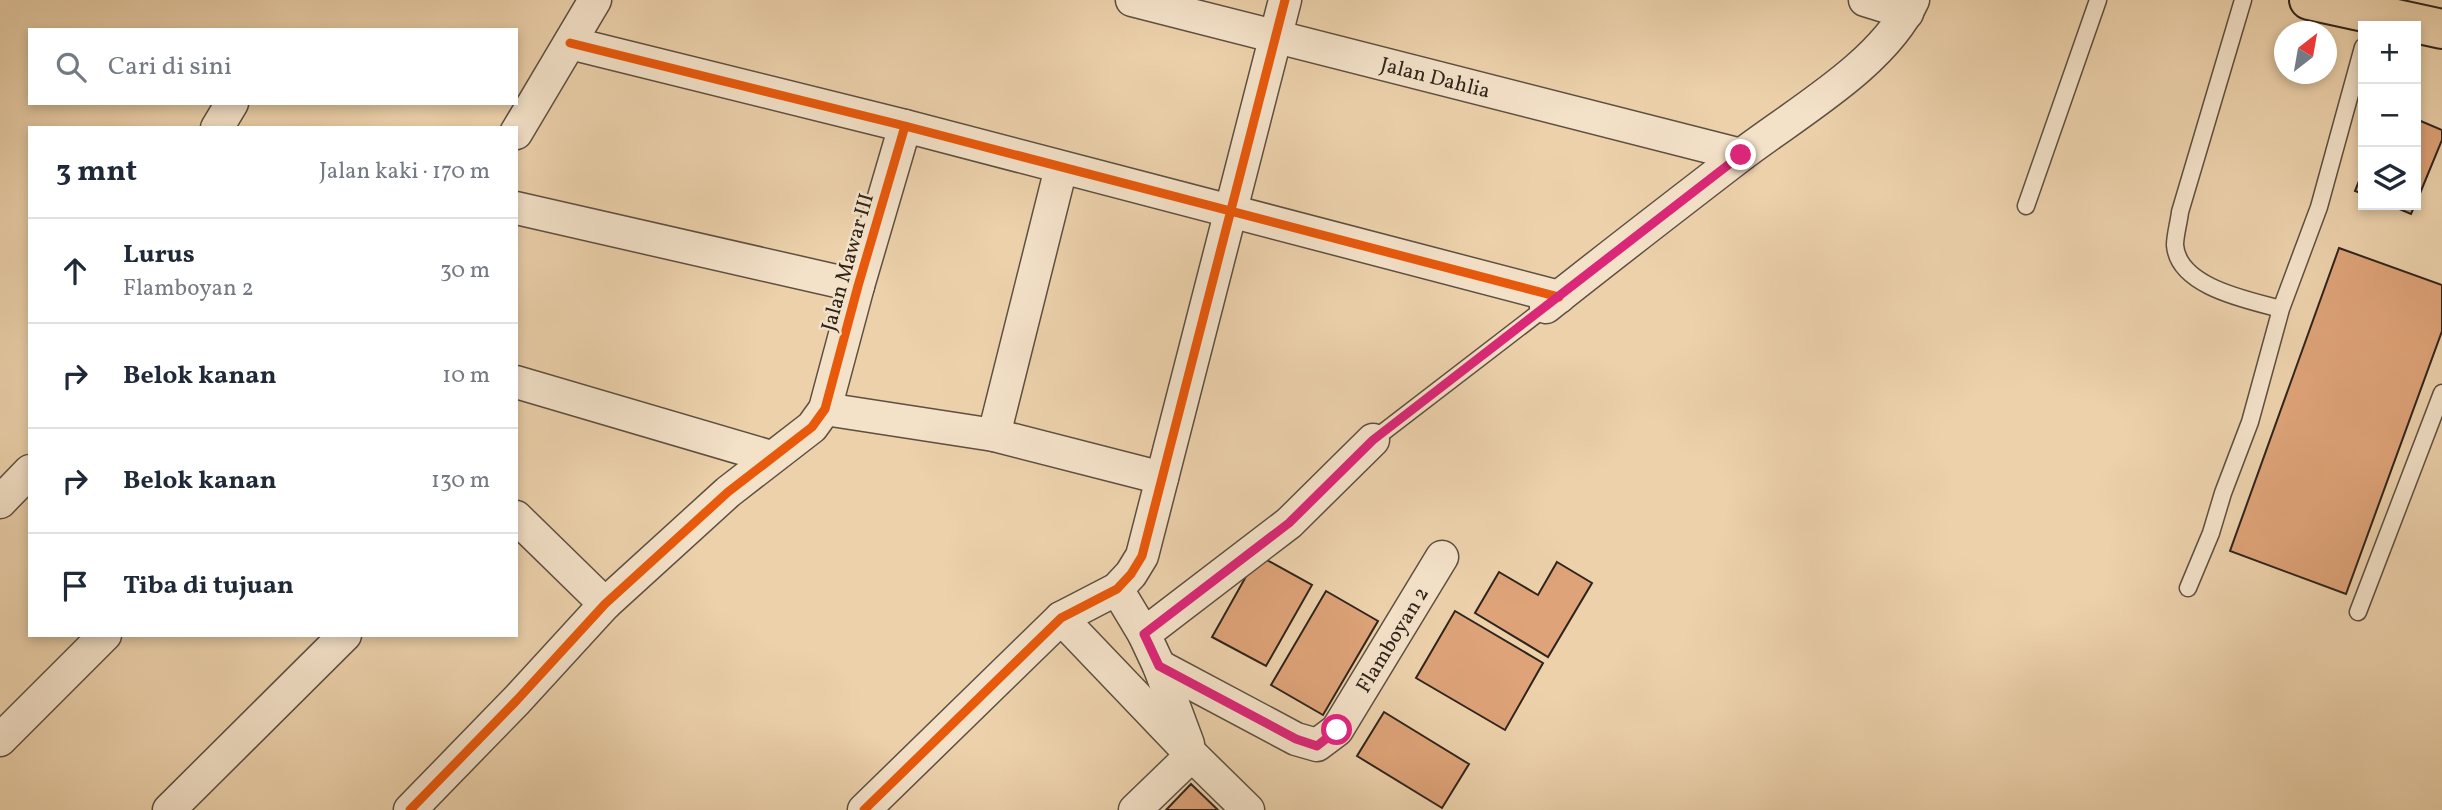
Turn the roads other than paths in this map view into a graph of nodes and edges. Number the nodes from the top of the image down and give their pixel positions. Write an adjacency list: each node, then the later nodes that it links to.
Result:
1 (595, 0): 13 (street)
2 (1132, 0): 12 (street, Jalan Dahlia)
3 (1285, 0): 12 (street)
4 (1865, 0): 8 (street)
5 (2098, 0): 21 (lane)
6 (2243, 0): 26 (lane)
7 (2309, 0): 9 (main road)
8 (1910, 6): 19 (street)
9 (2358, 24)
10 (2421, 29): 11 (main road)
11 (2442, 29)
12 (1275, 37): 19 (street, Jalan Dahlia); 23 (street)
13 (570, 43): 17 (street); 18 (street)
14 (2358, 65): 26 (lane)
15 (231, 105): 16 (street)
16 (218, 126)
17 (905, 126): 20 (street); 24 (street, Jalan Mawar III)
18 (518, 130)
19 (1741, 155): 25 (street)
20 (1061, 168): 23 (street); 30 (street)
21 (2026, 206)
22 (518, 208): 24 (street)
23 (1233, 211): 25 (street); 34 (street)
24 (858, 286): 29 (street, Jalan Mawar III)
25 (1552, 302): 31 (lane)
26 (2281, 309): 38 (lane)
27 (518, 383): 32 (street)
28 (2442, 393): 41 (lane)
29 (825, 409): 30 (street); 32 (street)
30 (994, 435): 34 (street)
31 (1373, 440): 43 (street)
32 (771, 457): 40 (street)
33 (28, 473): 35 (street)
34 (1162, 478): 39 (street)
35 (0, 502)
36 (518, 519): 40 (street)
37 (1442, 557): 46 (street, Flamboyan 2)
38 (2188, 588)
39 (1117, 589): 42 (street); 43 (street)
40 (605, 604): 50 (street)
41 (2358, 612)
42 (1061, 618): 48 (street); 51 (street)
43 (1144, 634): 46 (street)
44 (103, 637): 47 (street)
45 (343, 637): 49 (street)
46 (1159, 666): 48 (street)
47 (0, 740)
48 (1192, 755): 52 (street); 53 (street)
49 (169, 810)
50 (410, 810)
51 (864, 810)
52 (1135, 810)
53 (1248, 810)

